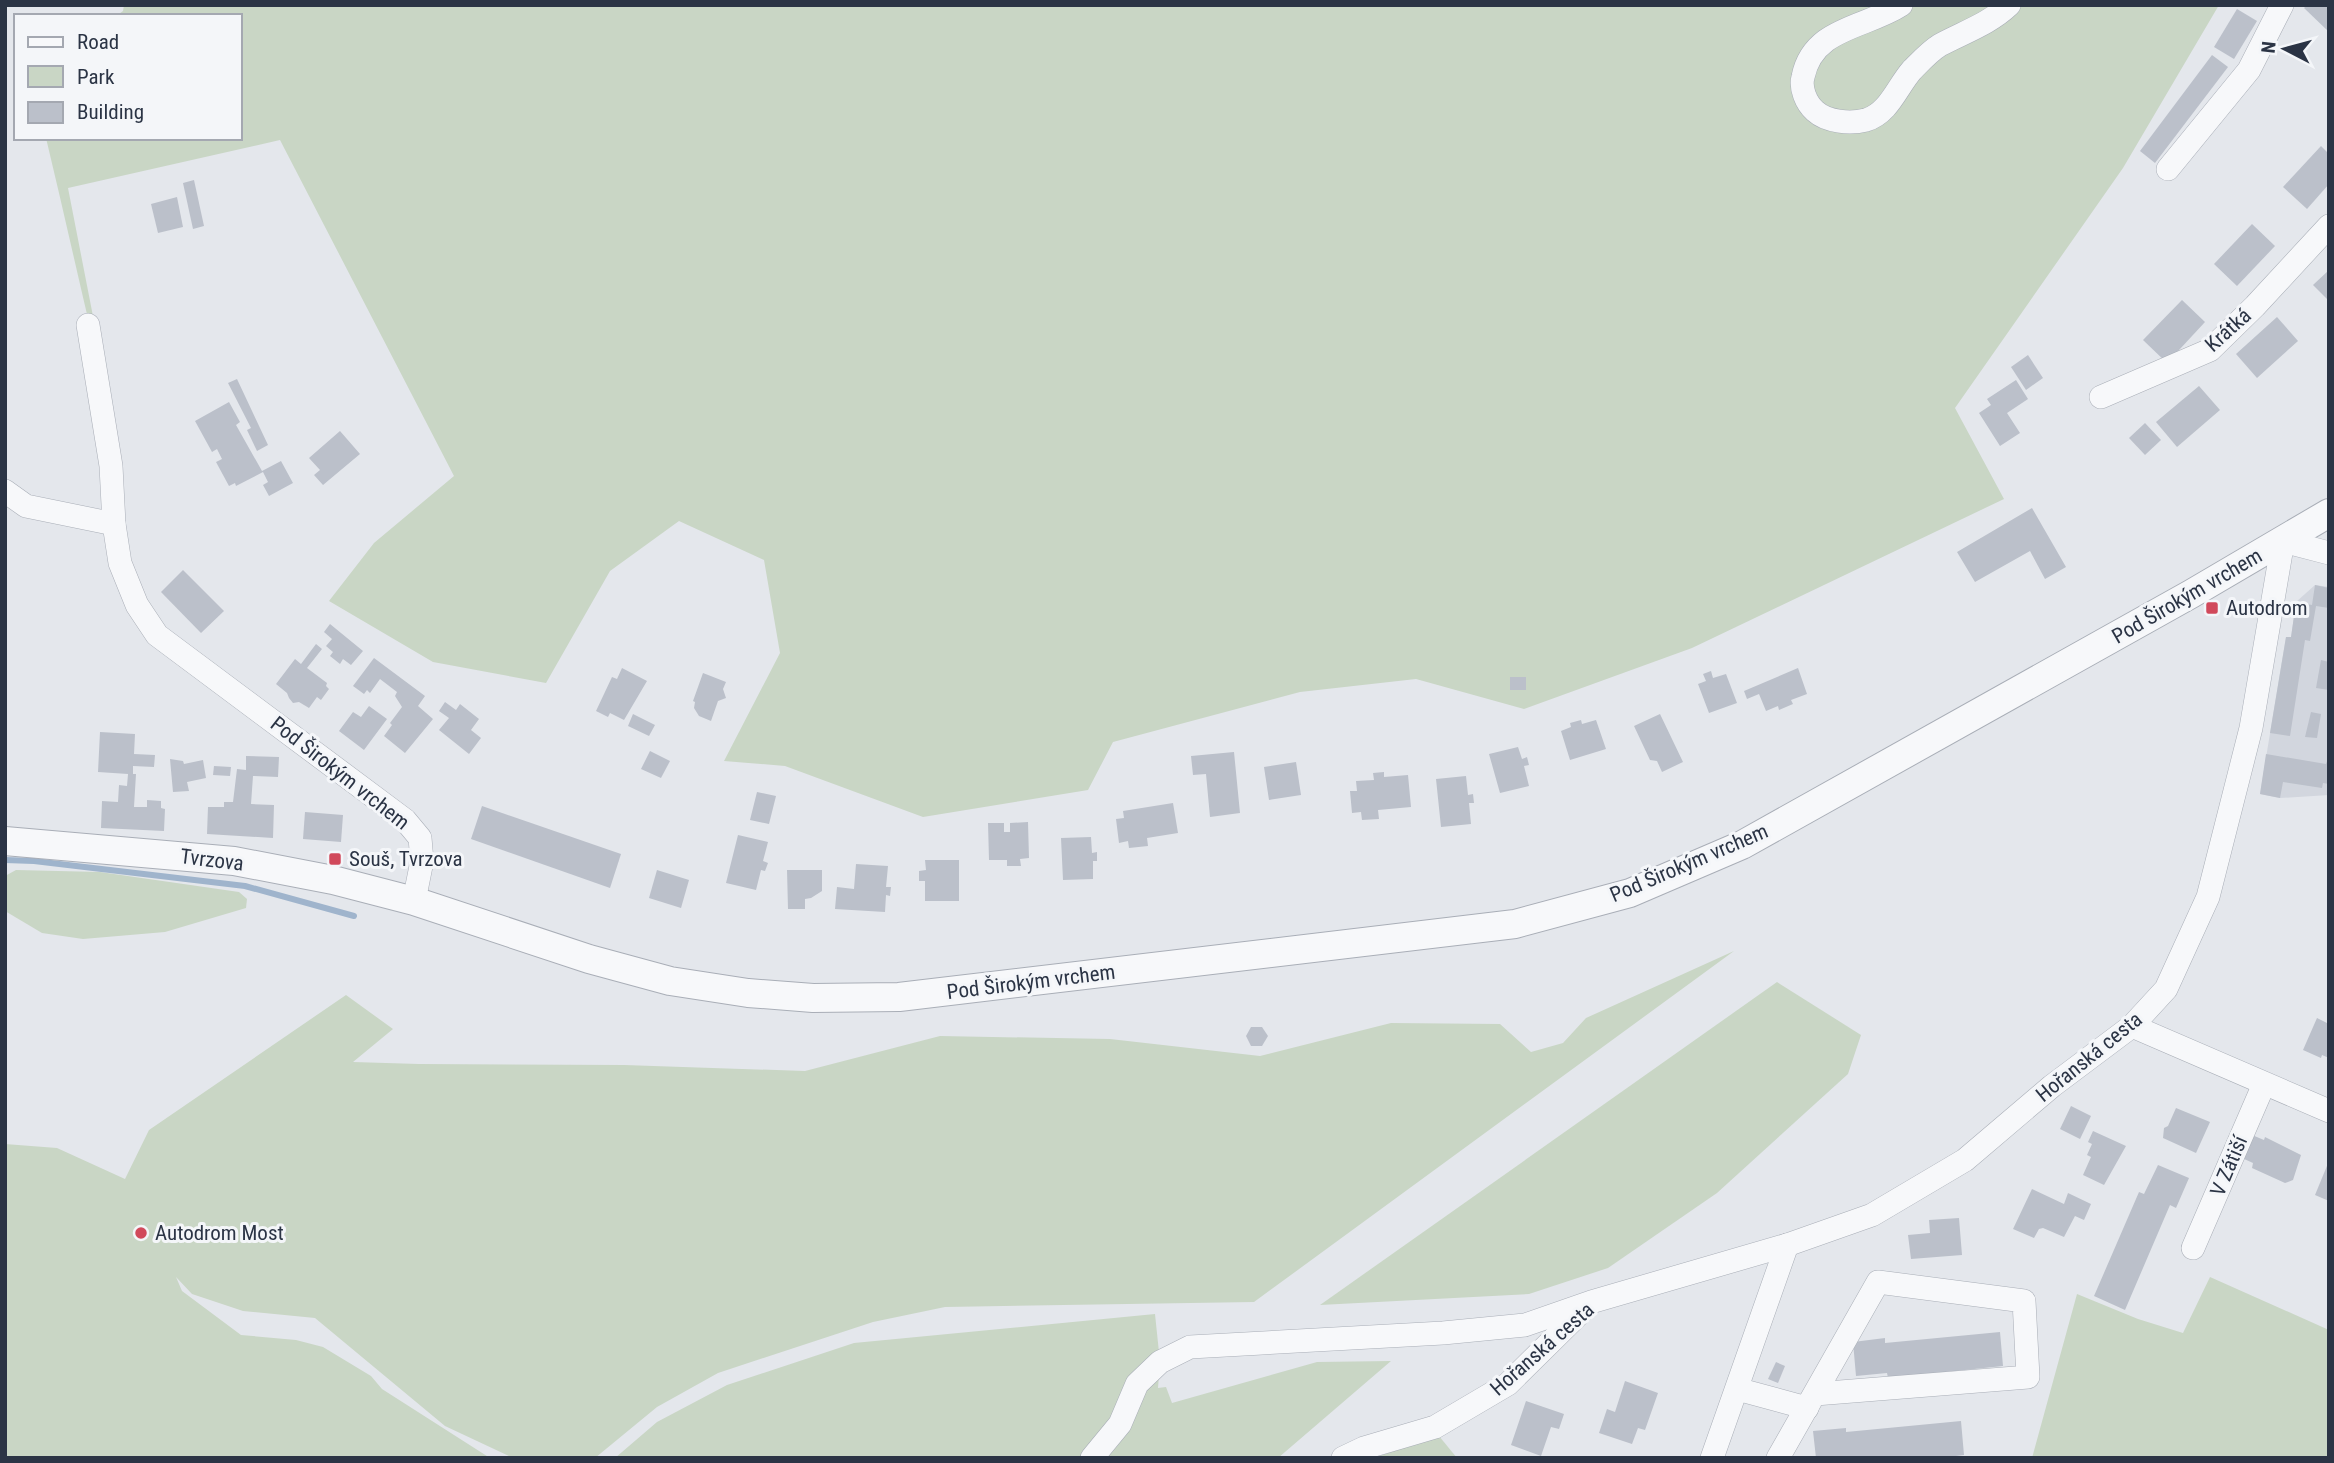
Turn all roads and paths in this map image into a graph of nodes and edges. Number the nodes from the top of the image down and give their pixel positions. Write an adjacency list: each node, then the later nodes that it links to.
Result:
1 (1901, 5): 2 (street)
2 (2009, 5)
3 (2283, 5): 4 (street)
4 (2168, 169)
5 (2329, 226): 7 (street, Krátká)
6 (88, 325): 10 (street, Pod Širokým vrchem)
7 (2101, 397)
8 (5, 491): 10 (street)
9 (2329, 513): 11 (street, Pod Širokým vrchem)
10 (114, 524): 14 (street, Pod Širokým vrchem)
11 (2283, 541): 12 (street); 14 (street, Pod Širokým vrchem); 15 (street, Hořanská cesta)
12 (2329, 553)
13 (5, 841): 14 (street, Tvrzova)
14 (414, 901)
15 (2132, 1026): 16 (street); 18 (street, Hořanská cesta)
16 (2264, 1084): 17 (street); 19 (street, V Zátiší)
17 (2329, 1111)
18 (1787, 1245): 20 (street, Hořanská cesta); 21 (street)
19 (2193, 1248)
20 (1591, 1302): 23 (street); 24 (street, Hořanská cesta)
21 (1737, 1389): 22 (street); 25 (street)
22 (1811, 1401): 22 (street); 26 (street)
23 (1093, 1458)
24 (1343, 1458)
25 (1712, 1458)
26 (1778, 1458)

